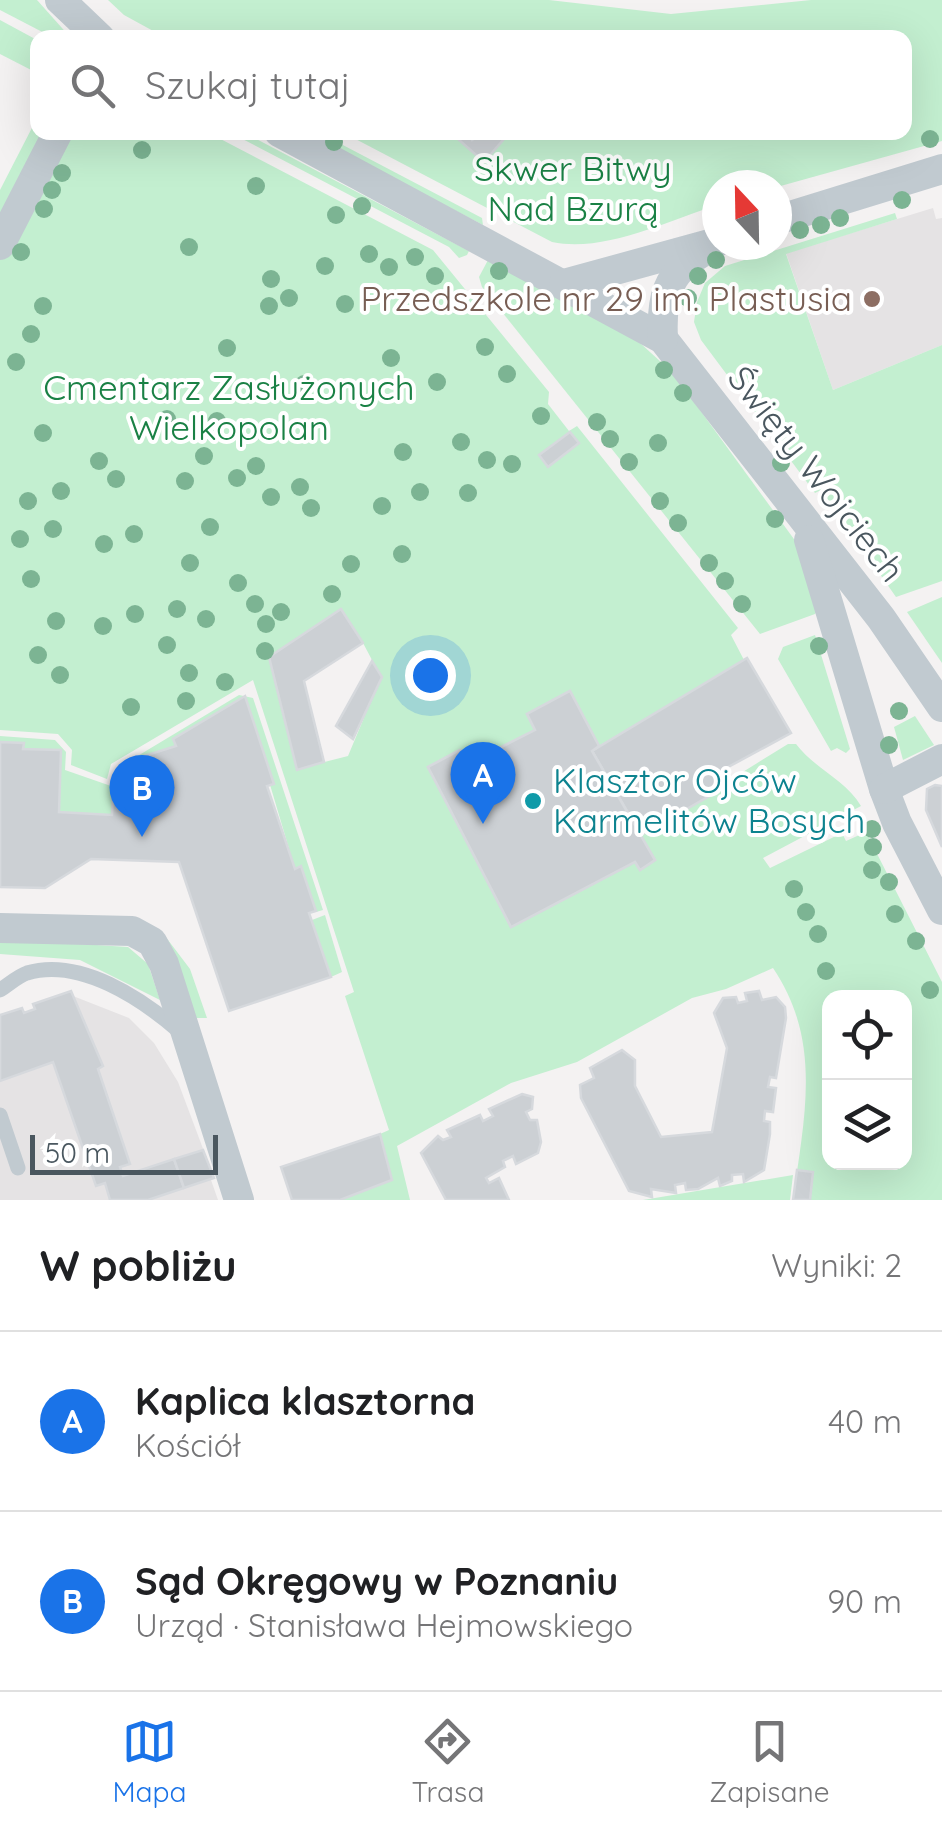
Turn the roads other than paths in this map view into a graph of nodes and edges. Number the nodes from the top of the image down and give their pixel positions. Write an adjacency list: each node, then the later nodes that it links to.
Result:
1 (60, 0): 2 (street)
2 (92, 30)
3 (54, 140): 7 (street)
4 (293, 140): 10 (street)
5 (942, 169): 6 (street)
6 (792, 215)
7 (0, 246)
8 (702, 246): 10 (street)
9 (702, 252): 11 (street)
10 (564, 284): 11 (street)
11 (663, 339): 12 (street, Święty Wojciech)
12 (804, 523): 13 (street, Święty Wojciech); 15 (street)
13 (942, 707)
14 (942, 760): 15 (street)
15 (884, 789): 16 (street)
16 (942, 910)
17 (0, 928): 19 (street)
18 (0, 990): 19 (lane)
19 (186, 1036): 22 (street)
20 (0, 1115): 21 (lane)
21 (18, 1168)
22 (239, 1200)

